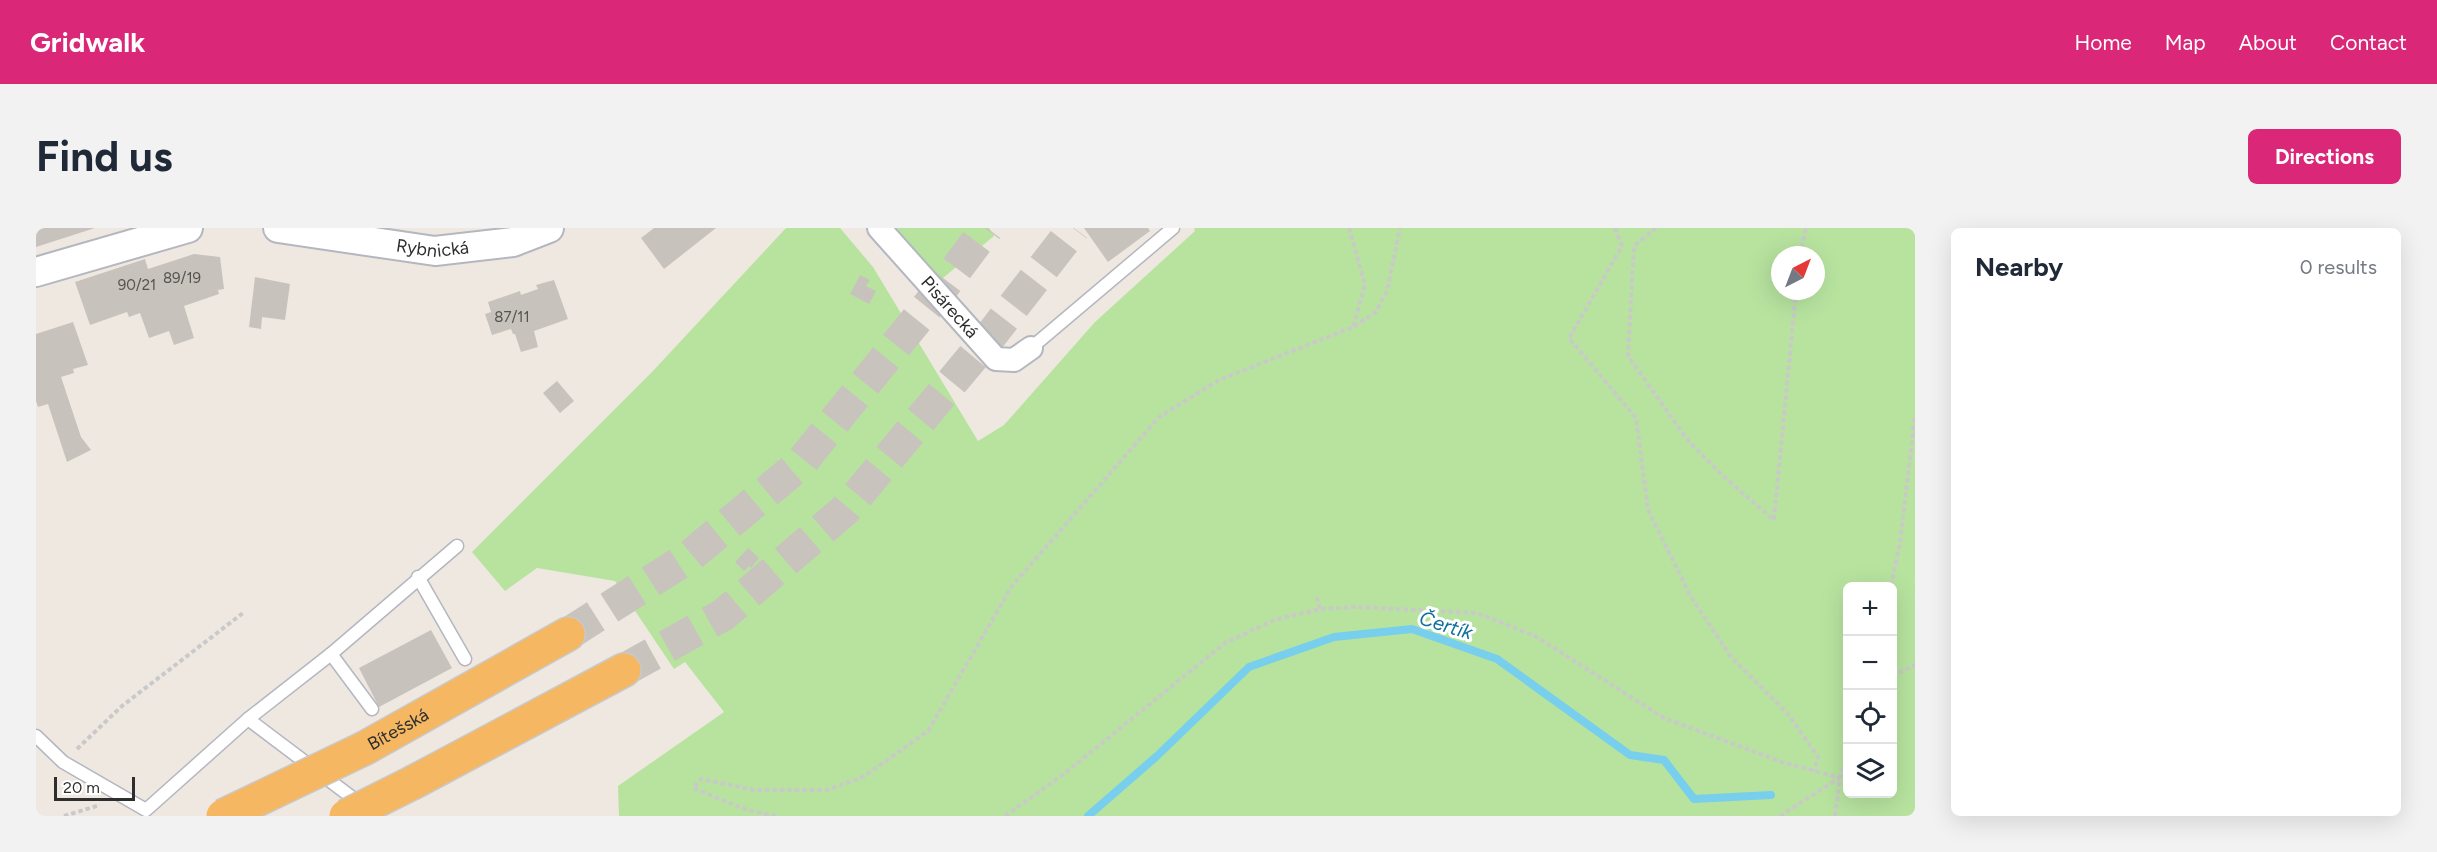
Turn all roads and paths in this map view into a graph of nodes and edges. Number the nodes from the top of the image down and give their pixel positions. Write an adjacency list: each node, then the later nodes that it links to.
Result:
1 (188, 228): 12 (street)
2 (278, 228): 3 (street, Rybnická)
3 (549, 228)
4 (879, 228): 15 (street, Pisárecká)
5 (1173, 228): 15 (lane)
6 (1349, 228): 14 (path)
7 (1400, 228): 14 (path)
8 (1615, 228): 34 (path)
9 (1656, 228): 13 (path)
10 (1806, 228): 11 (path)
11 (1802, 246)
12 (36, 272)
13 (1795, 300)
14 (1353, 327): 40 (path)
15 (1031, 348)
16 (1915, 415): 19 (path)
17 (457, 546): 18 (lane)
18 (418, 578): 24 (lane); 25 (lane)
19 (1892, 582)
20 (1317, 597): 21 (path)
21 (1320, 609): 34 (path); 41 (path)
22 (243, 612): 32 (path)
23 (568, 634): 39 (highway, Bítešská, bridge)
24 (331, 654): 29 (lane); 30 (lane)
25 (465, 659)
26 (1915, 665): 28 (path)
27 (624, 670): 37 (highway, bridge)
28 (1897, 674)
29 (372, 709)
30 (248, 719): 36 (lane); 37 (lane)
31 (36, 736): 32 (lane)
32 (63, 762): 36 (lane)
33 (1843, 769): 35 (path)
34 (1814, 771): 35 (path)
35 (1840, 778): 42 (path); 43 (path)
36 (124, 798): 38 (path)
37 (360, 815)
38 (64, 816)
39 (223, 816)
40 (776, 816)
41 (1005, 816)
42 (1780, 816)
43 (1834, 816)

